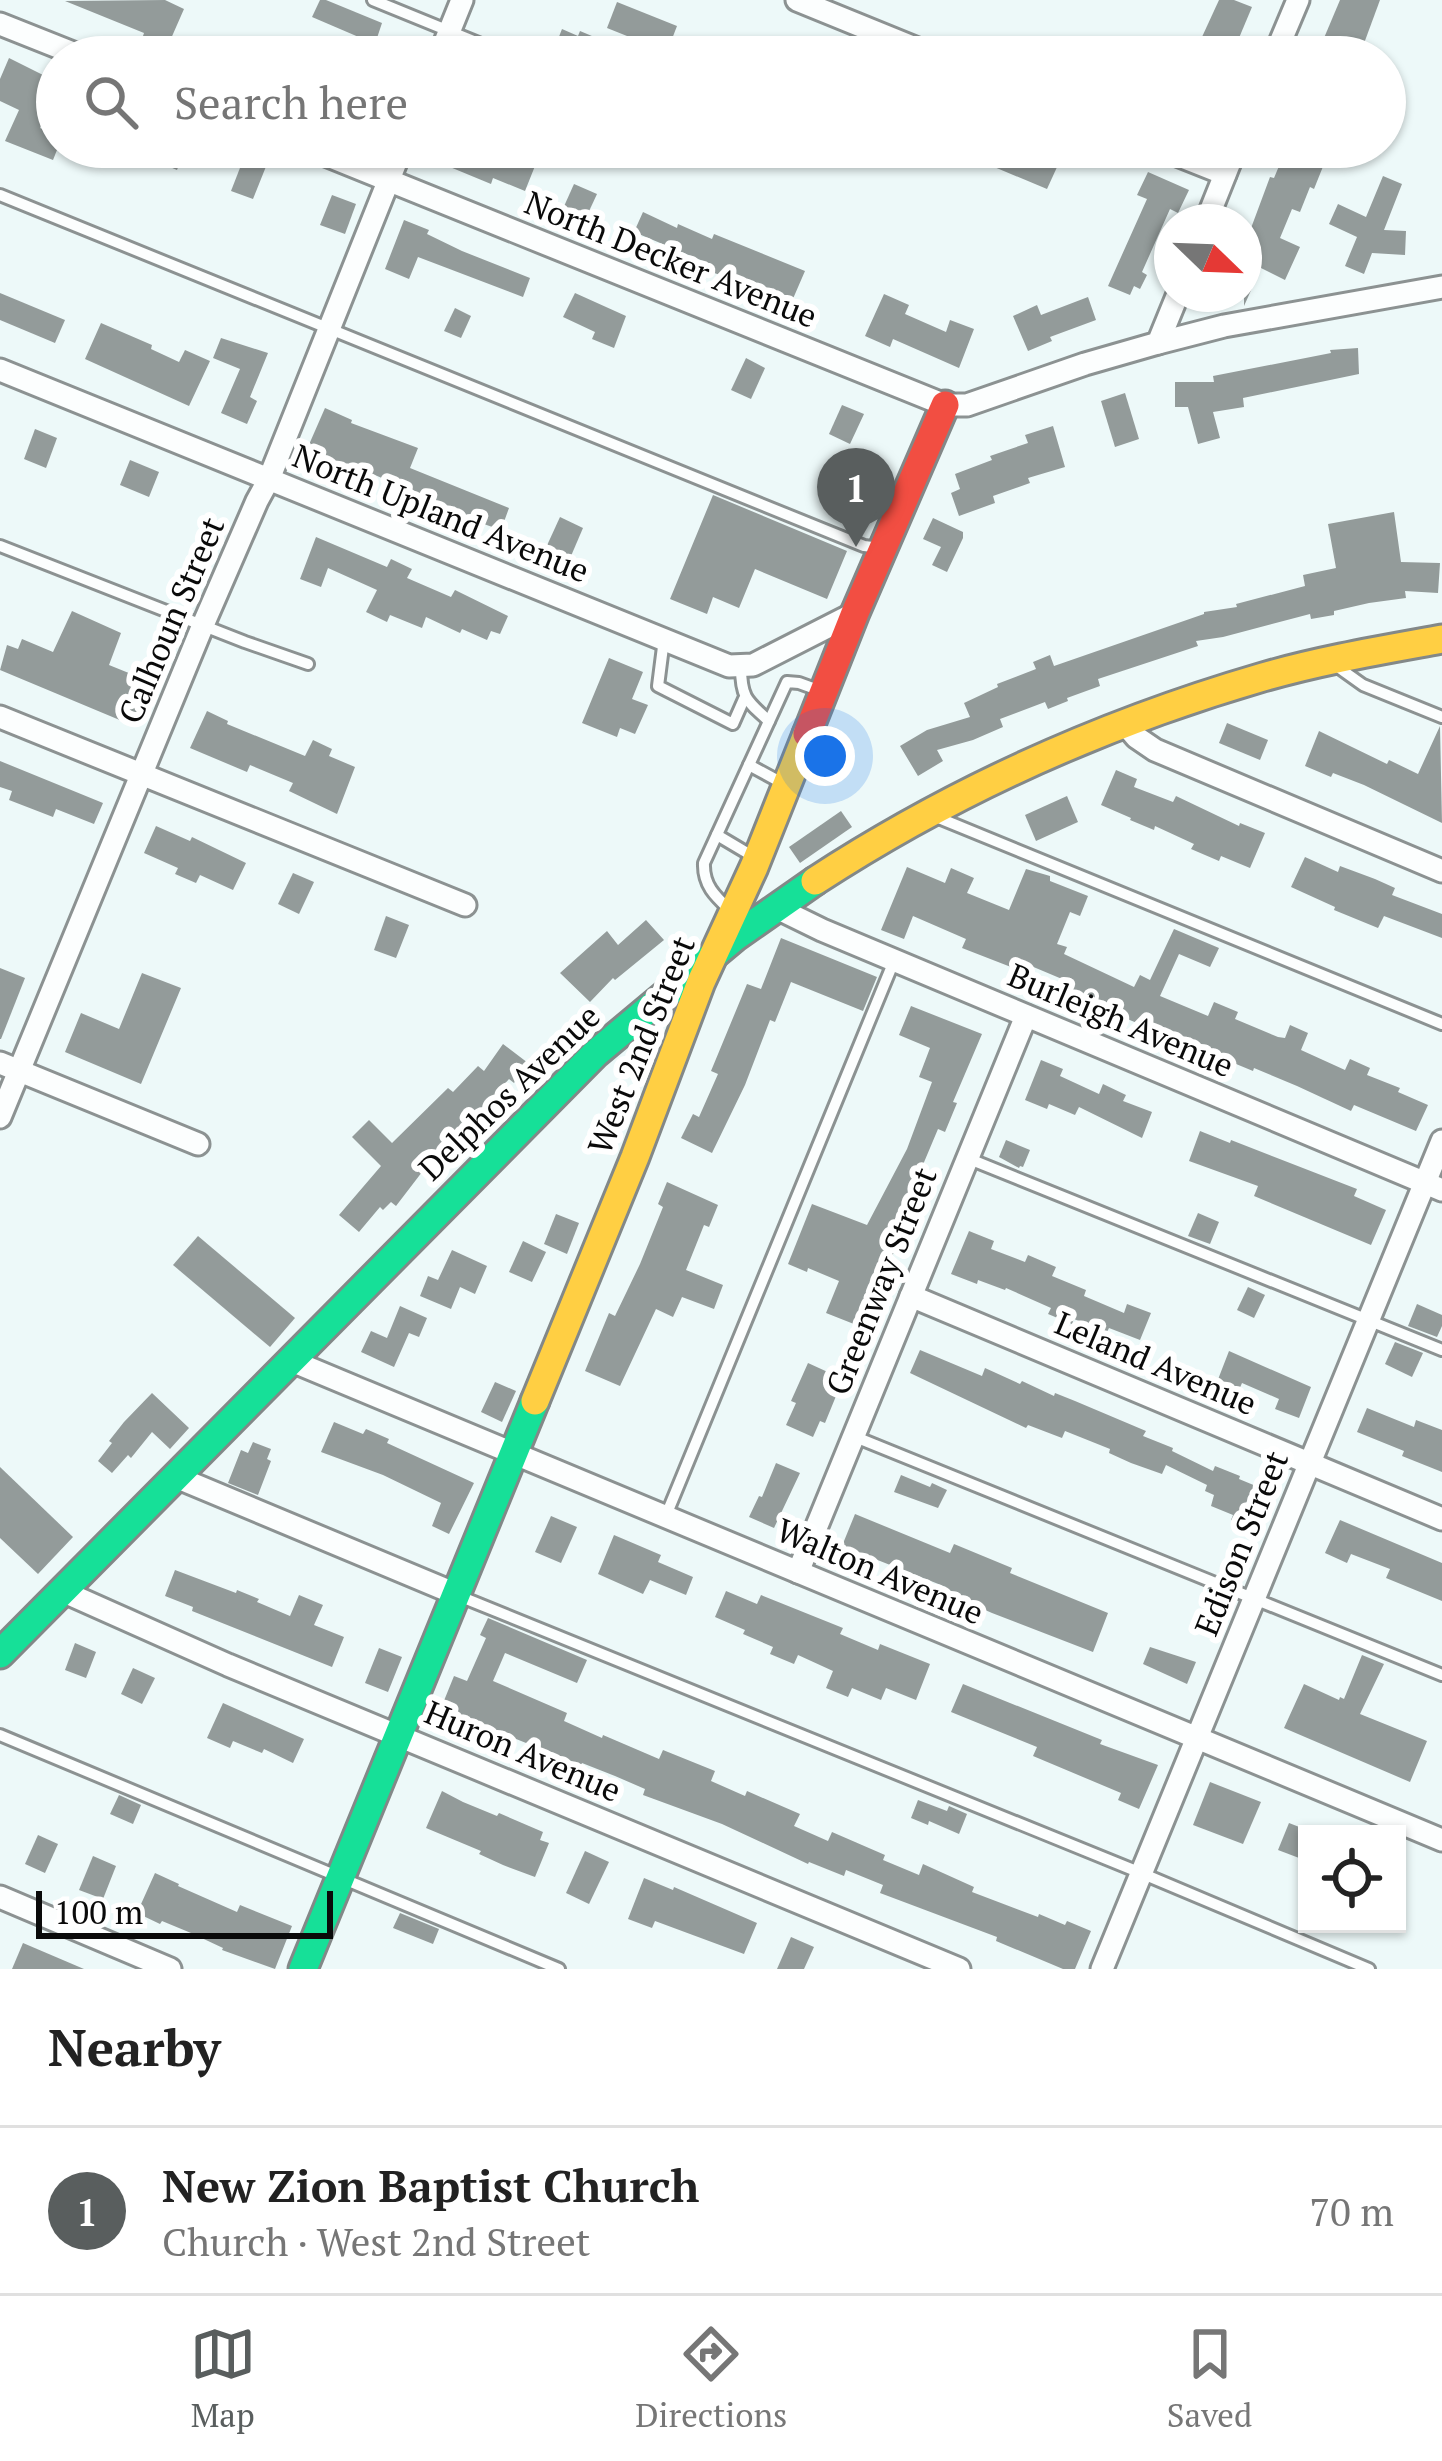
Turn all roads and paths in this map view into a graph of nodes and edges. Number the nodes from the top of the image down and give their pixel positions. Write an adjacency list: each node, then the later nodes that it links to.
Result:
1 (373, 0): 6 (lane)
2 (462, 0): 6 (street)
3 (797, 0): 9 (street)
4 (1298, 0): 10 (street)
5 (0, 24): 11 (street)
6 (450, 31): 7 (street); 8 (lane)
7 (448, 36)
8 (462, 36)
9 (885, 36)
10 (1283, 36)
11 (36, 38)
12 (357, 168): 17 (street, North Decker Avenue)
13 (393, 168): 17 (street, Calhoun Street)
14 (1210, 168): 16 (street)
15 (1227, 168): 16 (street)
16 (1225, 174): 19 (street)
17 (388, 181): 22 (street, Calhoun Street); 25 (street, North Decker Avenue)
18 (0, 195): 22 (lane)
19 (1213, 204)
20 (1442, 287): 23 (street)
21 (1171, 312): 23 (street)
22 (331, 329): 26 (street, Calhoun Street); 28 (lane)
23 (1158, 343): 25 (street)
24 (0, 370): 26 (street, North Upland Avenue)
25 (945, 406): 28 (street, West 2nd Street)
26 (269, 479): 30 (street, Calhoun Street); 31 (street, North Upland Avenue)
27 (0, 546): 30 (lane)
28 (883, 548): 29 (street, West 2nd Street)
29 (855, 613): 35 (street); 36 (street, West 2nd Street)
30 (203, 625): 34 (lane); 43 (street, Calhoun Street)
31 (664, 639): 35 (street, North Upland Avenue); 37 (lane)
32 (1442, 639): 33 (street, Delphos Avenue)
33 (1327, 660): 39 (lane); 41 (street, Delphos Avenue)
34 (308, 664)
35 (741, 667): 37 (lane)
36 (824, 692): 40 (lane); 44 (street, West 2nd Street)
37 (744, 699): 40 (lane)
38 (0, 716): 43 (street)
39 (1442, 717)
40 (770, 721): 42 (lane)
41 (1124, 723): 45 (street, Delphos Avenue); 48 (street)
42 (749, 765): 44 (lane); 46 (lane)
43 (142, 774): 49 (street); 56 (street, Calhoun Street)
44 (786, 785): 47 (street, West 2nd Street)
45 (930, 814): 50 (street, Delphos Avenue); 55 (lane)
46 (717, 835): 47 (lane); 51 (lane)
47 (757, 858): 51 (street, West 2nd Street)
48 (1442, 871)
49 (465, 905)
50 (775, 908): 52 (street, Delphos Avenue); 53 (street, Burleigh Avenue)
51 (734, 914): 52 (street, West 2nd Street)
52 (717, 952): 65 (street, Delphos Avenue); 67 (street, West 2nd Street)
53 (894, 961): 54 (street, Burleigh Avenue); 70 (lane)
54 (1025, 1016): 60 (street, Greenway Street); 61 (street, Burleigh Avenue)
55 (1442, 1024)
56 (9, 1066): 57 (street, Calhoun Street); 59 (street)
57 (0, 1118)
58 (1442, 1141): 61 (street, Edison Street)
59 (198, 1144)
60 (966, 1157): 62 (street, Greenway Street); 63 (lane)
61 (1434, 1186): 63 (street, Edison Street)
62 (910, 1296): 66 (street, Greenway Street); 68 (street, Leland Avenue)
63 (1369, 1319): 64 (lane); 68 (street, Edison Street)
64 (1442, 1350)
65 (292, 1361): 67 (street, Walton Avenue); 69 (street, Delphos Avenue)
66 (854, 1436): 72 (street, Greenway Street); 75 (lane)
67 (513, 1455): 70 (street, Walton Avenue); 74 (street, West 2nd Street)
68 (1309, 1464): 71 (street, Leland Avenue); 75 (street, Edison Street)
69 (176, 1477): 73 (street, Delphos Avenue); 74 (street)
70 (665, 1518): 72 (street, Walton Avenue)
71 (1442, 1519)
72 (798, 1572): 80 (street, Walton Avenue)
73 (62, 1591): 76 (street, Delphos Avenue); 79 (street, Huron Avenue)
74 (456, 1594): 79 (street, West 2nd Street); 82 (lane)
75 (1255, 1599): 77 (lane); 80 (street, Edison Street)
76 (0, 1654)
77 (1442, 1675)
78 (0, 1735): 83 (lane)
79 (398, 1735): 83 (street, West 2nd Street); 88 (street, Huron Avenue)
80 (1197, 1739): 81 (street, Walton Avenue); 82 (street, Edison Street)
81 (1442, 1840)
82 (1141, 1873): 89 (street, Edison Street); 90 (lane)
83 (341, 1878): 86 (street, West 2nd Street); 87 (lane)
84 (0, 1898): 85 (street)
85 (170, 1969)
86 (303, 1969)
87 (559, 1969)
88 (959, 1969)
89 (1102, 1969)
90 (1369, 1969)

